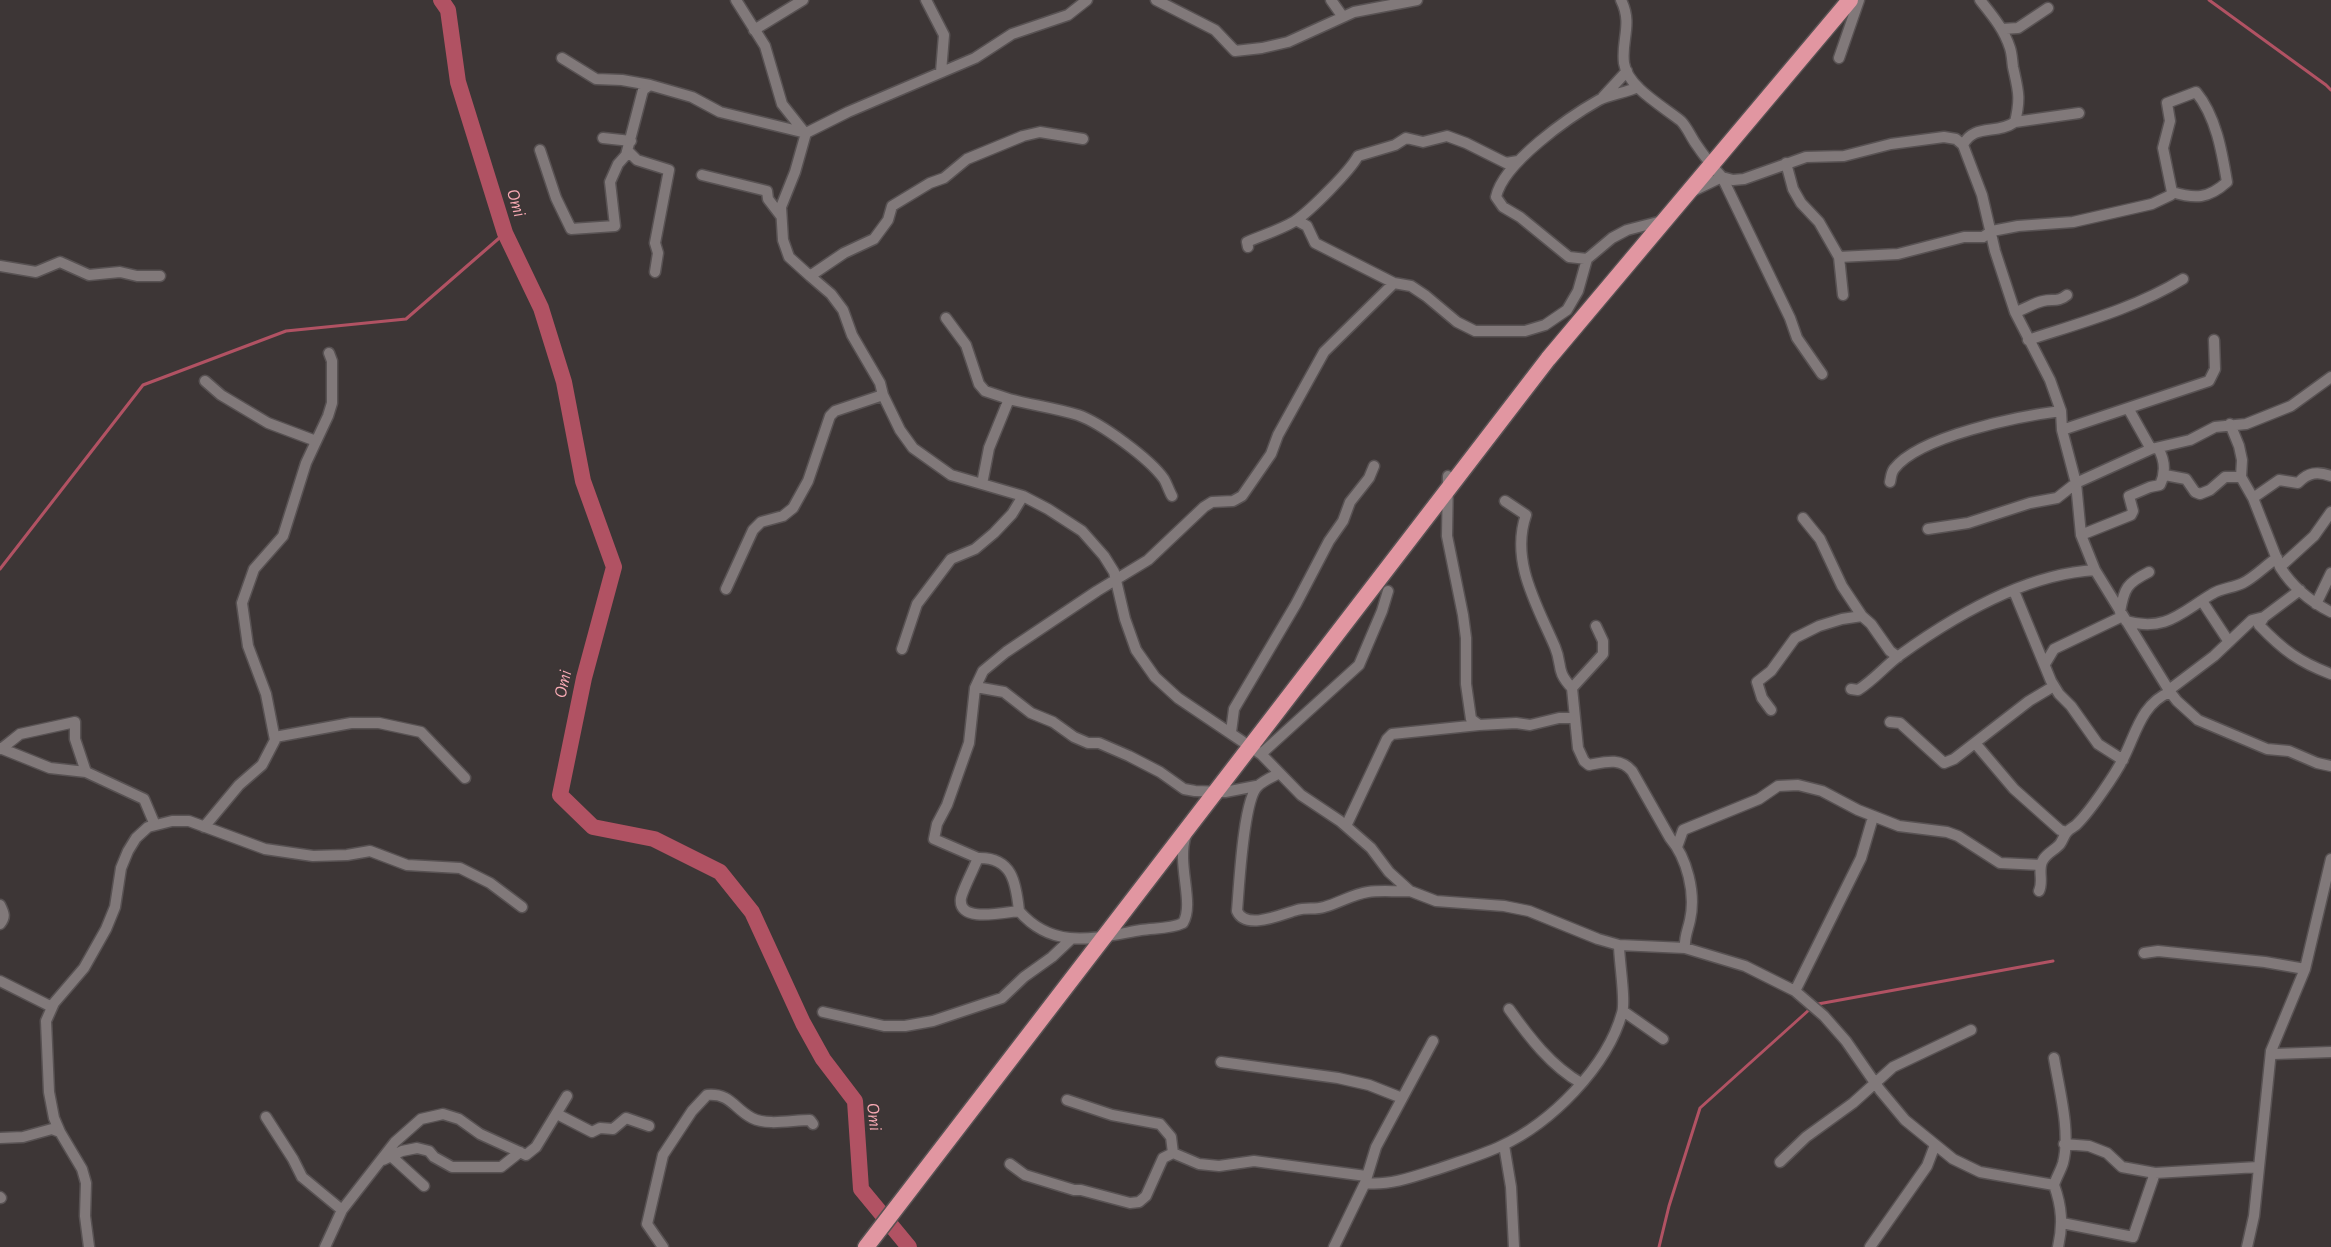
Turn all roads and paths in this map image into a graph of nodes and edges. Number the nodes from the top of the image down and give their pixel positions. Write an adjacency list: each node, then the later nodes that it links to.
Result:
1 (736, 0): 16 (street)
2 (803, 0): 16 (street)
3 (926, 0): 20 (street)
4 (1087, 0): 20 (street)
5 (1156, 0): 12 (street)
6 (1331, 0): 14 (street)
7 (1412, 0): 14 (street)
8 (1621, 0): 19 (street)
9 (1850, 0): 190 (highway)
10 (1858, 0): 18 (street)
11 (1980, 0): 15 (street)
12 (1168, 3): 14 (street)
13 (2048, 8): 15 (street)
14 (1343, 17)
15 (2002, 29): 25 (street)
16 (754, 30): 26 (street)
17 (562, 57): 21 (street)
18 (1839, 58)
19 (1627, 71): 22 (street); 23 (street)
20 (941, 72): 26 (street)
21 (650, 85): 26 (street); 30 (street)
22 (1638, 87): 23 (street); 35 (street)
23 (1601, 99): 32 (street)
24 (2079, 112): 25 (street)
25 (2015, 122): 29 (street)
26 (806, 133): 37 (street)
27 (603, 138): 30 (street)
28 (1083, 139): 46 (street)
29 (1962, 140): 33 (street); 39 (street)
30 (629, 146): 31 (street); 44 (street)
31 (540, 150)
32 (1518, 161): 38 (street); 42 (street)
33 (1786, 163): 35 (street); 41 (street)
34 (702, 175): 37 (street)
35 (1722, 177): 42 (street); 56 (street)
36 (2172, 192): 36 (street); 39 (street)
37 (781, 216): 46 (street)
38 (1296, 220): 40 (street); 48 (street)
39 (1992, 231): 41 (street); 51 (street)
40 (1248, 247)
41 (1839, 257): 49 (street)
42 (1587, 260): 48 (street)
43 (0, 266): 45 (street)
44 (655, 272)
45 (160, 276)
46 (810, 276): 59 (street)
47 (2184, 279): 53 (street)
48 (1394, 282): 89 (street)
49 (1843, 295)
50 (2067, 295): 51 (street)
51 (2015, 312): 53 (street)
52 (946, 318): 60 (street)
53 (2028, 340): 62 (street)
54 (2214, 340): 61 (street)
55 (329, 354): 65 (street)
56 (1822, 375)
57 (2331, 376): 63 (street)
58 (205, 381): 65 (street)
59 (883, 395): 74 (street); 90 (street)
60 (1009, 399): 74 (street); 76 (street)
61 (2128, 408): 64 (street); 66 (street)
62 (2061, 411): 64 (street); 72 (street)
63 (2230, 424): 66 (street); 71 (street)
64 (2062, 430): 73 (street)
65 (316, 441): 116 (street)
66 (2155, 449): 68 (street); 73 (street)
67 (1374, 466): 115 (street)
68 (2165, 475): 71 (street); 84 (street)
69 (1448, 476): 114 (street)
70 (2331, 476): 77 (street)
71 (2241, 477): 77 (street)
72 (1890, 482)
73 (2076, 483): 83 (street); 84 (street)
74 (982, 484): 75 (street)
75 (1023, 496): 89 (street); 102 (street)
76 (1172, 496)
77 (2253, 498): 85 (street)
78 (1505, 501): 108 (street)
79 (2331, 512): 85 (street)
80 (1803, 518): 97 (street)
81 (2331, 521): 82 (street)
82 (2331, 527)
83 (1928, 529)
84 (2081, 535): 86 (street)
85 (2279, 562): 91 (street); 94 (street)
86 (2095, 570): 93 (street); 98 (street)
87 (2149, 572): 98 (street)
88 (2331, 573): 95 (street)
89 (1116, 581): 107 (street); 115 (street)
90 (726, 589)
91 (2300, 590): 95 (street); 99 (street)
92 (1388, 591): 119 (street)
93 (2014, 591): 103 (street); 104 (street)
94 (2202, 601): 98 (street); 101 (street)
95 (2316, 604): 96 (street)
96 (2331, 612)
97 (1862, 616): 103 (street); 111 (street)
98 (2123, 616): 104 (street); 110 (street)
99 (2264, 617): 101 (street); 105 (street)
100 (1596, 626): 108 (street)
101 (2229, 642): 110 (street)
102 (902, 649)
103 (1898, 657): 109 (street)
104 (2045, 664): 106 (street)
105 (2331, 674)
106 (2054, 686): 117 (street); 120 (street)
107 (976, 687): 126 (street); 133 (street)
108 (1572, 688): 112 (street)
109 (1851, 689)
110 (2169, 691): 120 (street); 121 (street)
111 (1771, 710)
112 (1574, 718): 114 (street); 132 (street)
113 (1890, 722): 117 (street)
114 (1479, 725): 129 (street)
115 (1231, 732): 119 (street)
116 (275, 737): 124 (street); 130 (street)
117 (1975, 743): 131 (street)
118 (1, 749): 122 (street); 122 (street)
119 (1261, 754): 123 (street)
120 (2123, 760): 131 (street)
121 (2331, 765)
122 (86, 772): 128 (street)
123 (1278, 774): 125 (street); 129 (street)
124 (465, 778)
125 (1256, 786): 126 (street); 136 (street)
126 (1225, 792): 142 (street)
127 (1873, 817): 132 (street); 135 (street); 148 (street)
128 (155, 825): 130 (street); 149 (street)
129 (1346, 826): 136 (street)
130 (204, 827): 139 (street)
131 (2067, 832): 135 (street)
132 (1677, 847): 144 (street)
133 (978, 858): 140 (street); 140 (street)
134 (2331, 859): 146 (street)
135 (2041, 865): 137 (street)
136 (1410, 891): 143 (street)
137 (2039, 891)
138 (0, 905): 141 (street)
139 (522, 907)
140 (1019, 911): 142 (street)
141 (0, 924)
142 (1070, 940): 152 (street)
143 (1619, 945): 144 (street); 151 (street)
144 (1685, 948): 148 (street)
145 (2144, 953): 146 (street)
146 (2305, 969): 156 (street)
147 (0, 981): 149 (street)
148 (1795, 991): 160 (street)
149 (52, 1007): 169 (street)
150 (1509, 1009): 161 (street)
151 (1623, 1011): 154 (street); 161 (street)
152 (823, 1012)
153 (1971, 1030): 160 (street)
154 (1663, 1039)
155 (1433, 1041): 163 (street)
156 (2271, 1051): 157 (street); 180 (street)
157 (2331, 1052)
158 (2054, 1058): 171 (street)
159 (1221, 1062): 163 (street)
160 (1875, 1081): 173 (street); 177 (street)
161 (1581, 1083): 172 (street)
162 (567, 1096): 165 (street)
163 (1402, 1098): 182 (street)
164 (1067, 1100): 175 (street)
165 (557, 1114): 168 (street); 174 (street)
166 (266, 1117): 185 (street)
167 (813, 1124): 189 (street)
168 (649, 1126)
169 (60, 1132): 170 (street); 187 (street)
170 (2, 1140)
171 (2064, 1144): 181 (street); 183 (street)
172 (1504, 1145): 182 (street); 192 (street)
173 (1935, 1145): 183 (street); 193 (street)
174 (520, 1152): 176 (street); 178 (street)
175 (1173, 1153): 179 (street); 182 (street)
176 (391, 1156): 178 (street); 184 (street)
177 (1780, 1162)
178 (378, 1163): 185 (street)
179 (1010, 1164)
180 (2258, 1167): 181 (street); 195 (street)
181 (2155, 1173): 186 (street)
182 (1365, 1180): 191 (street)
183 (2054, 1185): 186 (street)
184 (424, 1186)
185 (342, 1210): 188 (street)
186 (2062, 1223): 194 (street)
187 (89, 1247)
188 (326, 1247)
189 (663, 1247)
190 (866, 1247)
191 (1334, 1247)
192 (1514, 1247)
193 (1870, 1247)
194 (2058, 1247)
195 (2247, 1247)

